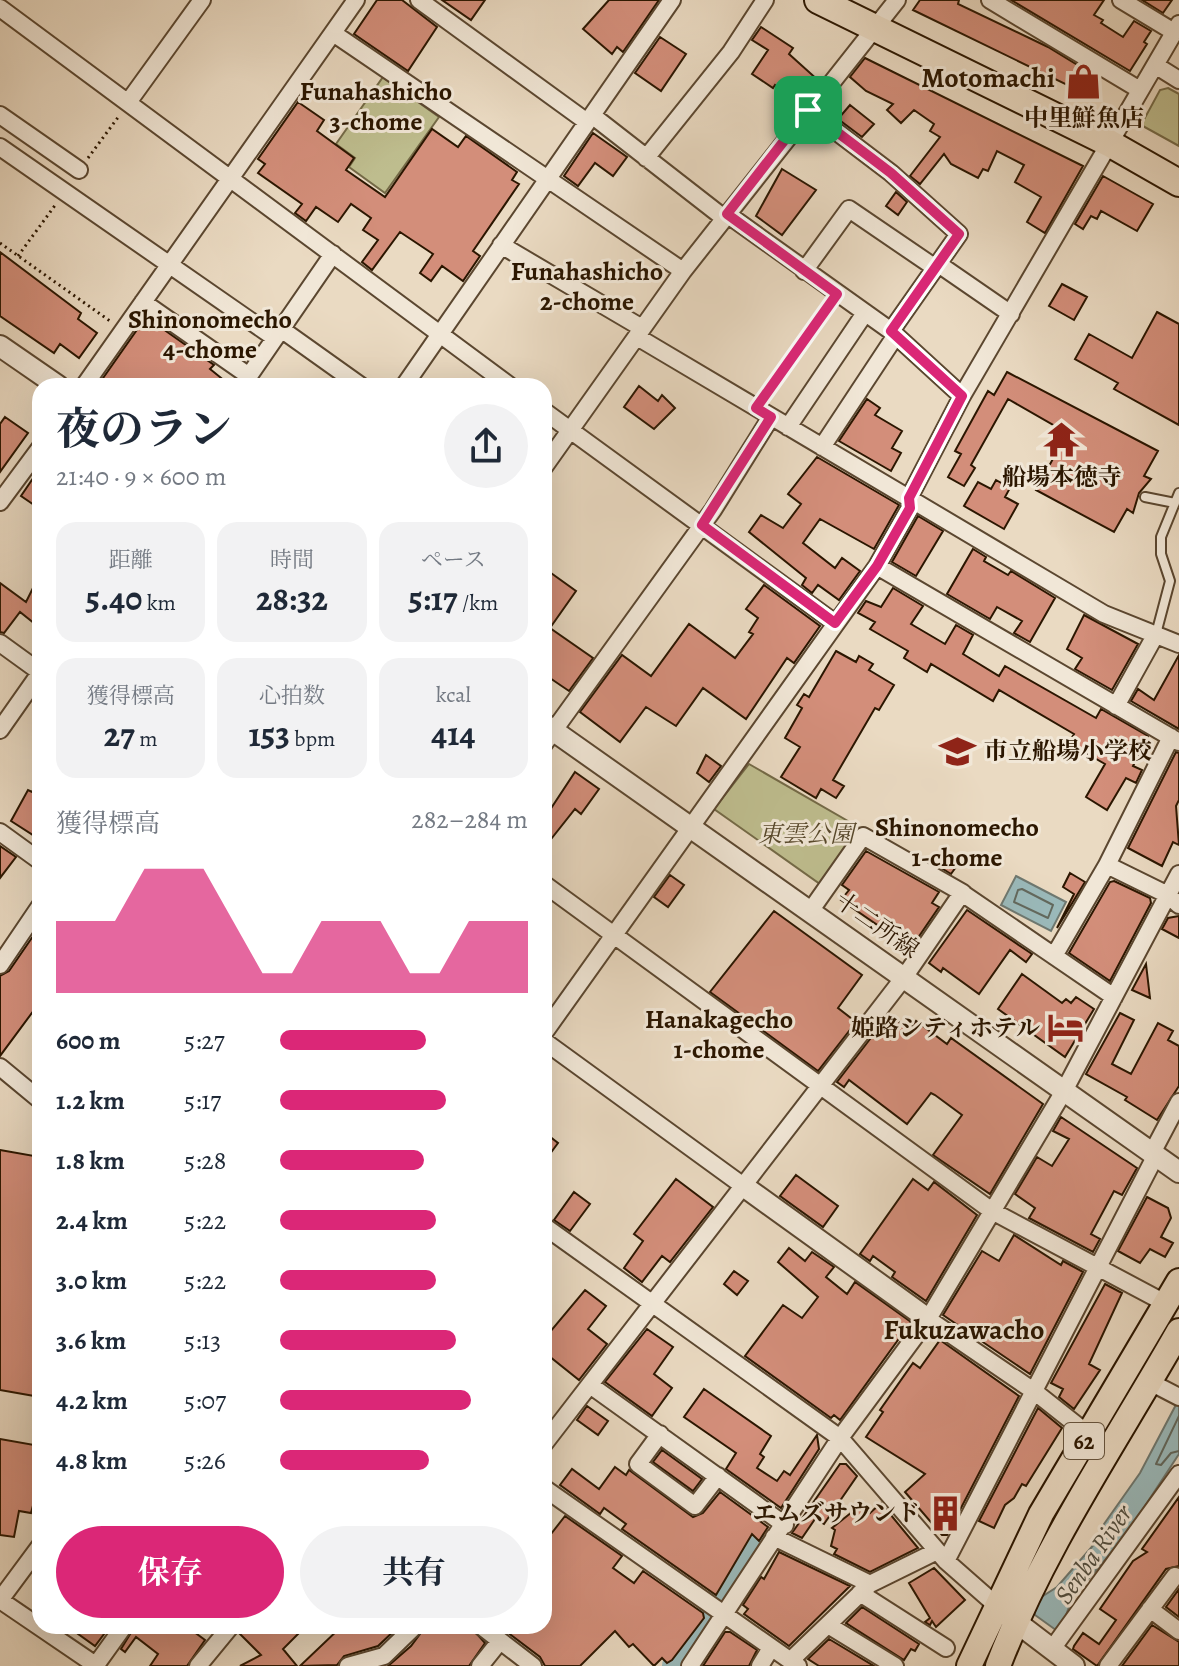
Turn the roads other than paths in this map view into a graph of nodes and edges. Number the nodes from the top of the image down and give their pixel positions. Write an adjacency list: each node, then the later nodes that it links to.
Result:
1 (202, 0): 17 (street)
2 (356, 0): 13 (street)
3 (419, 0): 20 (street)
4 (672, 0): 20 (street)
5 (765, 0): 23 (street)
6 (818, 0): 11 (highway)
7 (897, 0): 11 (street)
8 (990, 0): 16 (street)
9 (1121, 0): 12 (street)
10 (2, 7): 17 (street)
11 (873, 27): 18 (street); 21 (highway)
12 (1177, 28): 14 (street)
13 (333, 33): 25 (street); 26 (street)
14 (1155, 65): 15 (street); 16 (street)
15 (1179, 80)
16 (1140, 90): 21 (street)
17 (129, 101): 26 (street)
18 (808, 110): 28 (street); 32 (street)
19 (0, 115): 24 (street)
20 (590, 119): 23 (street); 25 (street)
21 (1109, 143): 27 (highway); 37 (street)
22 (0, 147): 31 (street)
23 (646, 158): 28 (street)
24 (79, 170)
25 (549, 177): 29 (street); 33 (street)
26 (232, 178): 30 (street); 31 (street)
27 (1179, 183)
28 (725, 216): 33 (street); 34 (street)
29 (501, 245): 38 (street); 39 (street)
30 (333, 254): 38 (street); 41 (street)
31 (170, 264): 35 (street); 41 (street)
32 (935, 265): 34 (street); 37 (street); 40 (street)
33 (683, 271): 39 (street)
34 (804, 271): 36 (street)
35 (143, 302): 44 (street); 45 (street)
36 (865, 313): 40 (street); 53 (street)
37 (1011, 314): 50 (street)
38 (440, 333): 48 (street); 49 (street)
39 (640, 333): 51 (street); 54 (street)
40 (894, 333): 50 (street); 55 (street)
41 (278, 334): 46 (street); 47 (street)
42 (0, 346): 43 (street)
43 (46, 378)
44 (89, 378)
45 (242, 378)
46 (248, 378)
47 (348, 378)
48 (409, 378)
49 (499, 378)
50 (962, 396): 61 (street)
51 (764, 413): 53 (street); 63 (street)
52 (552, 417): 54 (street)
53 (788, 427): 55 (street)
54 (571, 431): 56 (street); 63 (street)
55 (822, 447): 61 (street)
56 (552, 456)
57 (32, 458): 59 (street)
58 (1179, 493): 62 (lane)
59 (2, 495)
60 (1145, 497): 62 (lane)
61 (909, 498): 64 (street); 66 (street)
62 (1176, 503): 66 (lane)
63 (702, 525): 65 (street); 72 (street)
64 (877, 566): 65 (street); 71 (street)
65 (835, 623): 76 (street)
66 (1156, 634): 68 (street); 71 (street)
67 (0, 643): 69 (street)
68 (1179, 644)
69 (32, 666)
70 (32, 684): 73 (street)
71 (1116, 706): 75 (street)
72 (552, 726)
73 (0, 730)
74 (552, 736): 76 (street, 十二所線)
75 (1175, 739): 79 (street)
76 (689, 828): 84 (street, 十二所線); 86 (street)
77 (0, 832): 78 (street)
78 (32, 855)
79 (1107, 865): 83 (street); 87 (street)
80 (1179, 874): 83 (street)
81 (552, 890): 86 (street)
82 (963, 893): 84 (street); 87 (street); 89 (street)
83 (1174, 900): 90 (street)
84 (811, 910): 89 (street, 十二所線)
85 (32, 918): 88 (street)
86 (614, 936): 91 (street); 94 (street)
87 (1054, 956): 90 (street)
88 (0, 965)
89 (905, 976): 94 (street); 95 (street, 十二所線)
90 (1114, 997): 95 (street)
91 (552, 1022)
92 (552, 1047): 100 (street)
93 (0, 1067): 96 (street)
94 (818, 1085): 100 (street); 101 (street)
95 (1064, 1091): 98 (street, 十二所線); 101 (street)
96 (32, 1093)
97 (1179, 1102): 98 (street)
98 (1154, 1154): 99 (street, 十二所線); 103 (street)
99 (1179, 1172)
100 (742, 1185): 106 (street); 107 (street)
101 (992, 1211): 103 (street); 107 (street)
102 (552, 1232): 106 (street)
103 (1096, 1266): 105 (street); 111 (street)
104 (1179, 1281): 105 (main road, 62)
105 (1167, 1304): 115 (main road, 62)
106 (653, 1305): 110 (street); 116 (street)
107 (928, 1319): 111 (street); 116 (street)
108 (1179, 1331): 109 (main road, 62)
109 (1150, 1382): 112 (street); 131 (main road, 62)
110 (590, 1385): 113 (street); 114 (street)
111 (1035, 1392): 115 (street); 122 (street)
112 (1177, 1396)
113 (552, 1434)
114 (660, 1434): 118 (street); 118 (street)
115 (1088, 1434): 127 (main road, 62)
116 (840, 1438): 121 (street); 122 (street)
117 (1179, 1474): 120 (street)
118 (718, 1476): 121 (street)
119 (552, 1494): 129 (street)
120 (1173, 1500): 142 (street)
121 (780, 1531): 125 (street); 129 (street)
122 (941, 1556): 125 (street); 127 (street)
123 (32, 1557): 126 (street)
124 (1175, 1576): 128 (street)
125 (865, 1589): 132 (street); 141 (street)
126 (0, 1600): 130 (street)
127 (996, 1605): 131 (street); 152 (main road, 62)
128 (1150, 1609): 133 (street); 155 (street)
129 (725, 1616): 140 (street); 149 (street)
130 (32, 1622)
131 (1015, 1622): 142 (street); 153 (main road, 62)
132 (828, 1625): 143 (street); 151 (street)
133 (1179, 1631)
134 (49, 1634): 144 (street)
135 (118, 1634): 144 (street)
136 (224, 1634): 145 (street)
137 (407, 1634): 146 (street)
138 (491, 1634): 139 (street)
139 (500, 1641): 147 (street); 148 (street)
140 (771, 1648): 143 (street); 150 (street)
141 (946, 1648)
142 (1052, 1649): 154 (street)
143 (794, 1663)
144 (96, 1666)
145 (198, 1666)
146 (348, 1666)
147 (480, 1666)
148 (533, 1666)
149 (690, 1666)
150 (760, 1666)
151 (895, 1666)
152 (969, 1666)
153 (998, 1666)
154 (1074, 1666)
155 (1108, 1666)

